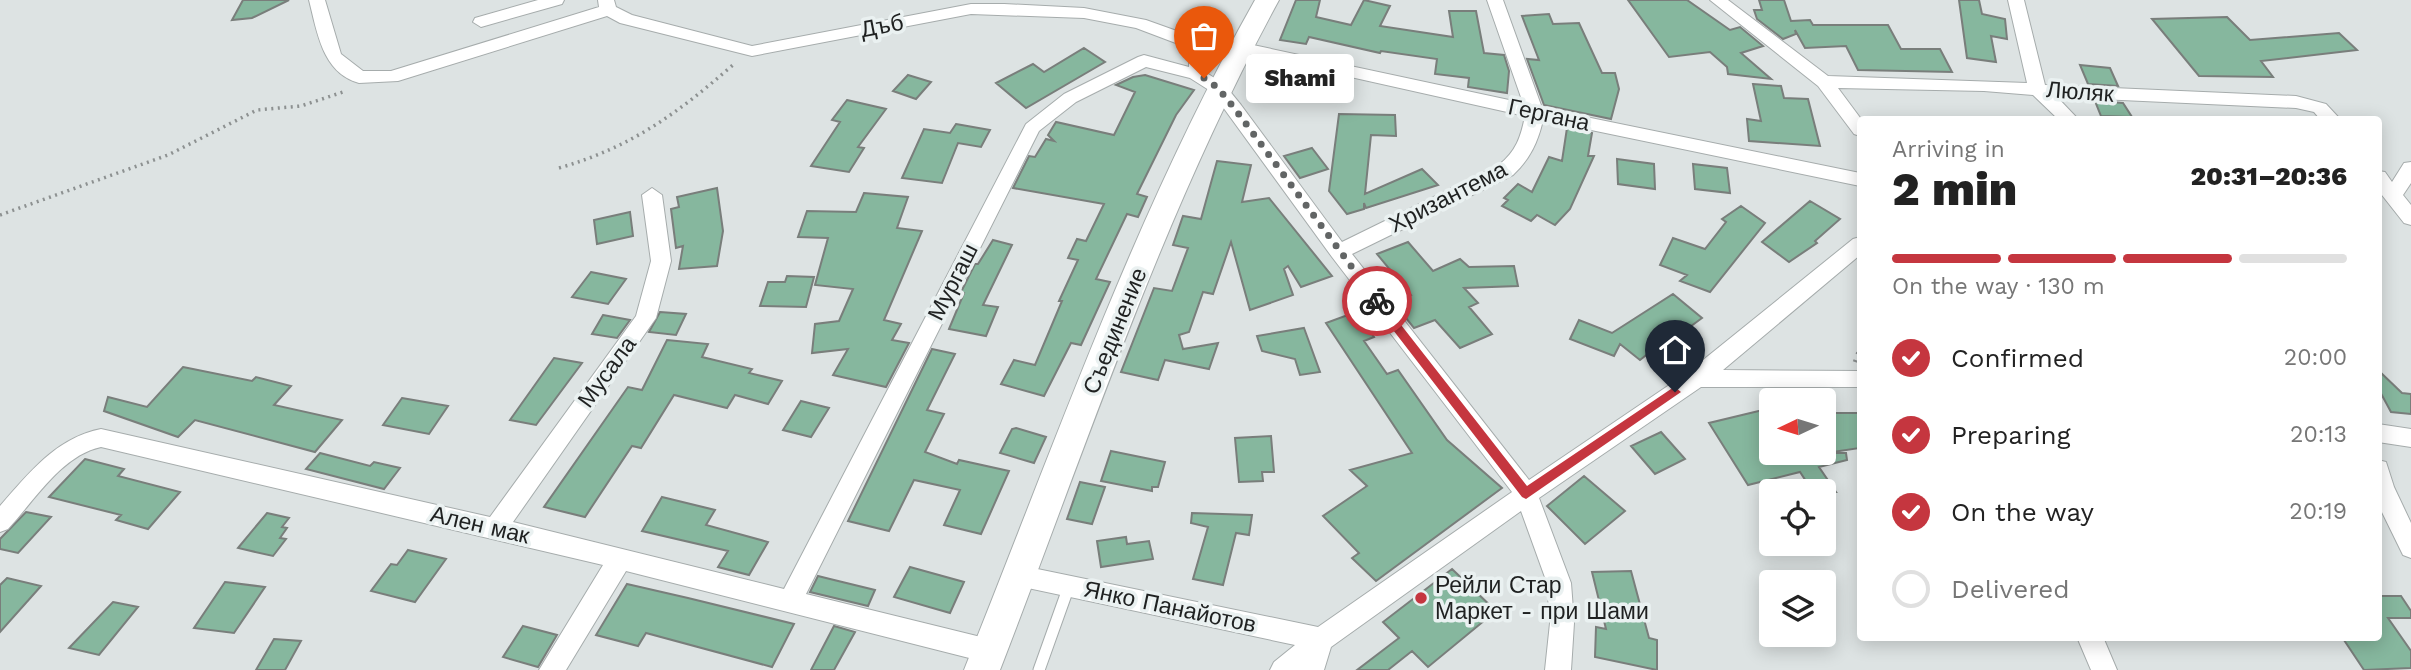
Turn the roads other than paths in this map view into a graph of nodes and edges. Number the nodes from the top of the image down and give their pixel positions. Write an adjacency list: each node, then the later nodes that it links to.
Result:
1 (317, 0): 7 (street)
2 (556, 0): 9 (street)
3 (1267, 0): 10 (street, Съединение)
4 (1495, 0): 14 (street)
5 (1719, 0): 12 (street)
6 (2016, 0): 13 (street)
7 (607, 5): 8 (street, Дъб)
8 (1004, 5): 11 (street, Дъб)
9 (481, 22)
10 (1239, 47): 11 (street, Съединение); 14 (street, Гергана)
11 (1207, 81): 25 (street); 36 (street, Съединение); 38 (street, Мургаш)
12 (1824, 82): 13 (street, Люляк); 17 (street)
13 (2037, 89): 15 (street); 16 (street, Люляк)
14 (1535, 113): 19 (street, Гергана); 25 (street, Хризантема)
15 (2065, 116)
16 (2328, 116)
17 (1857, 126)
18 (2411, 168): 22 (street)
19 (1857, 178)
20 (2382, 182): 22 (street)
21 (652, 195): 33 (street, Мусала)
22 (2393, 195): 23 (street)
23 (2411, 218)
24 (1857, 246): 26 (street)
25 (1339, 252): 31 (street)
26 (1696, 378): 27 (street); 31 (street)
27 (1857, 379)
28 (2382, 434): 29 (street)
29 (2411, 438)
30 (2382, 487): 34 (street)
31 (1526, 493): 39 (street); 46 (street)
32 (0, 522): 33 (street, Ален мак)
33 (495, 528): 35 (street, Ален мак)
34 (2411, 548)
35 (620, 558): 38 (street, Ален мак); 42 (street)
36 (1018, 576): 37 (street, Янко Панайотов); 41 (street, Съединение)
37 (1069, 586): 39 (street, Янко Панайотов); 43 (lane)
38 (790, 601): 41 (street, Ален мак)
39 (1321, 639): 44 (street); 45 (street)
40 (2092, 641): 47 (street)
41 (985, 660)
42 (552, 670)
43 (1039, 670)
44 (1283, 670)
45 (1311, 670)
46 (1558, 670)
47 (2104, 670)

